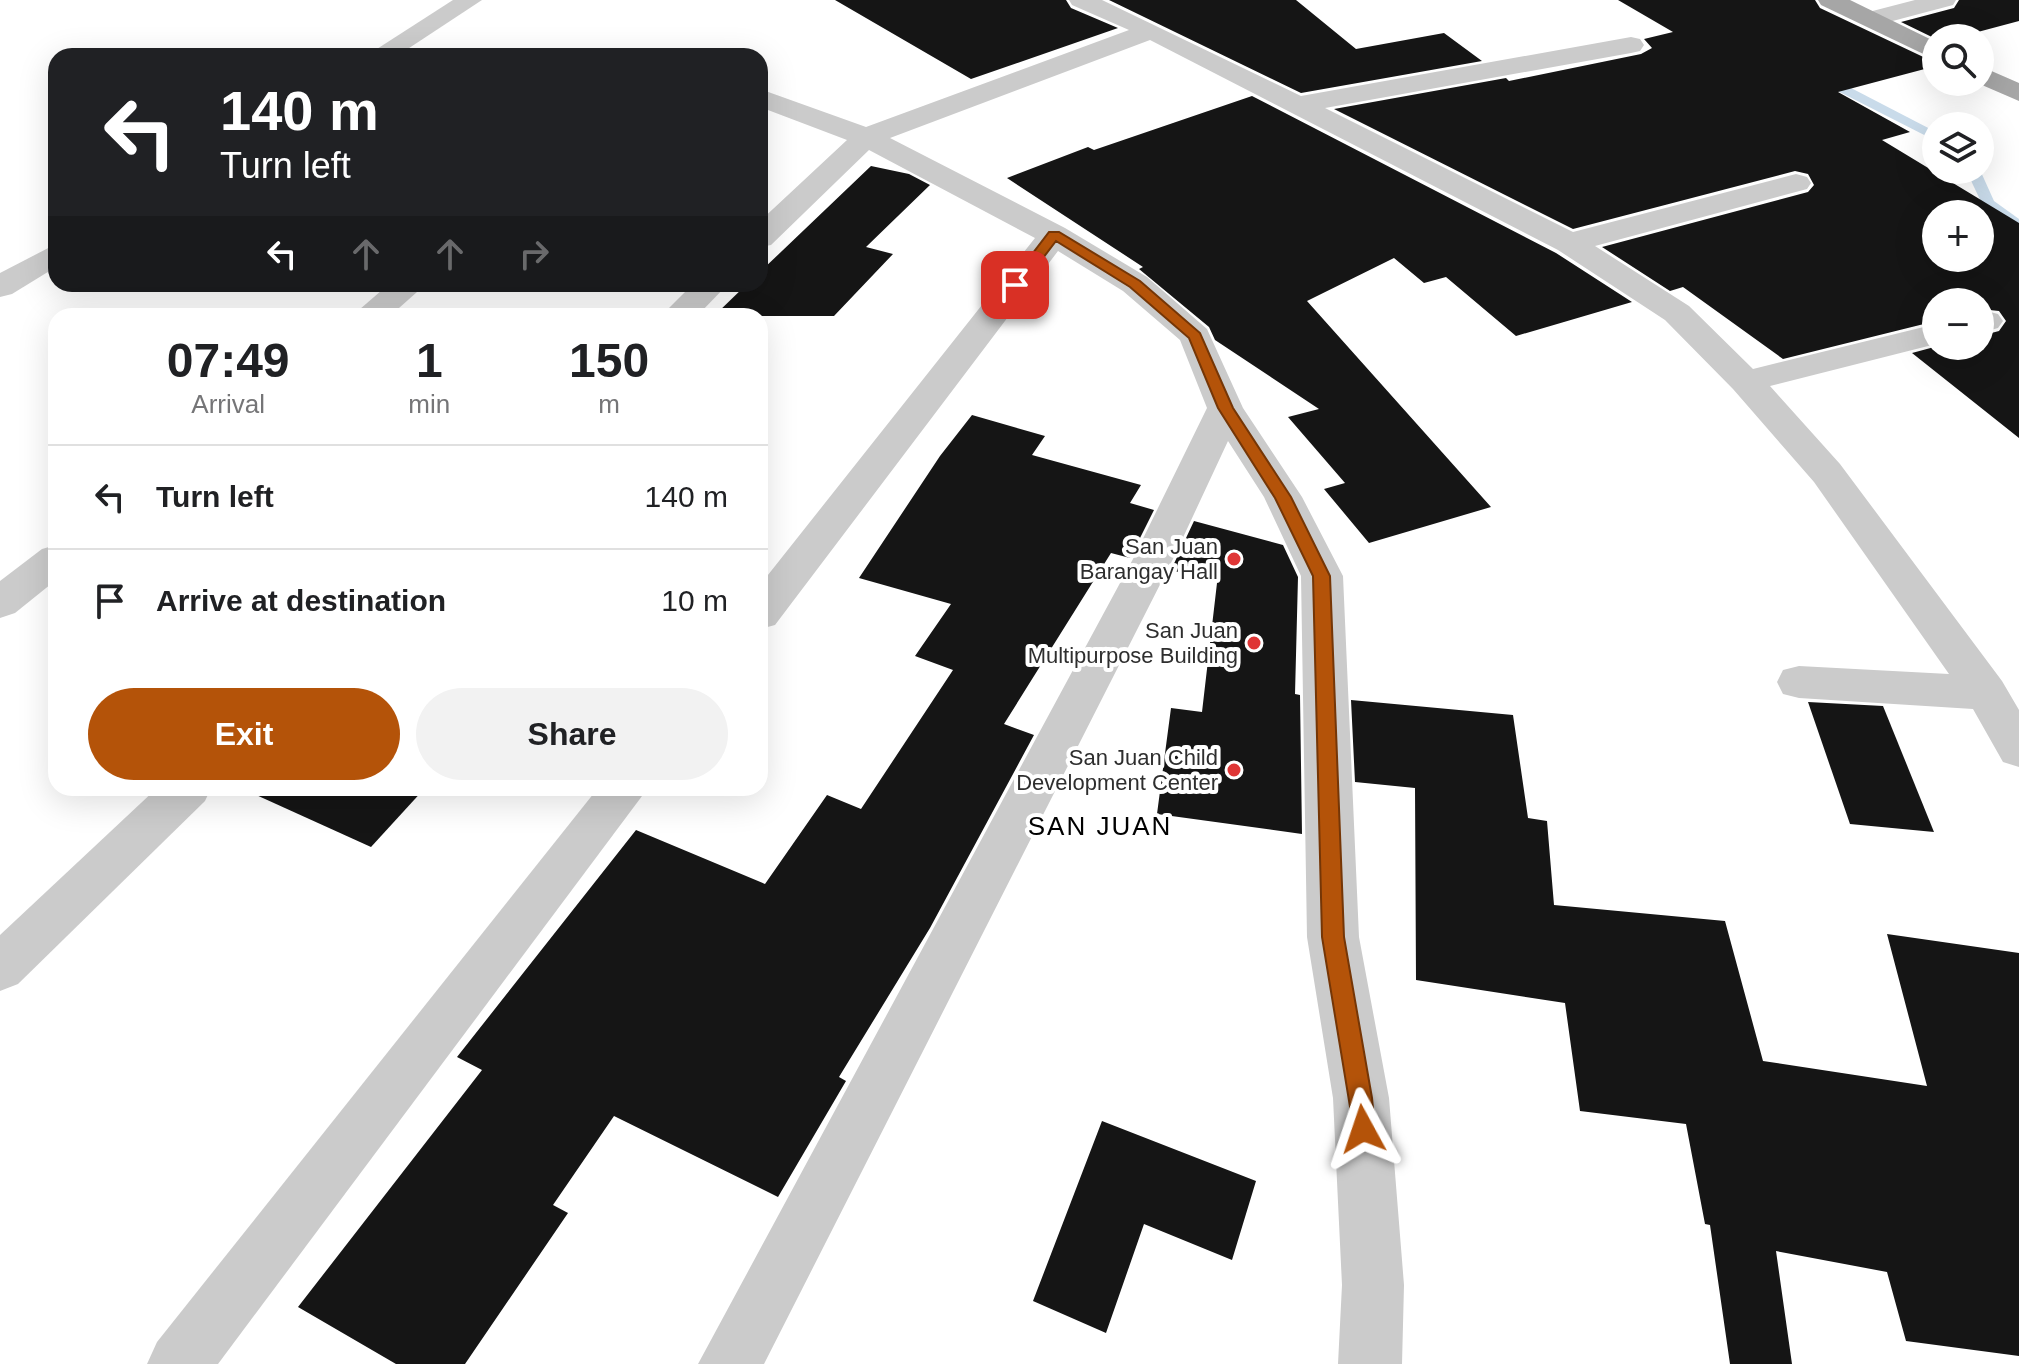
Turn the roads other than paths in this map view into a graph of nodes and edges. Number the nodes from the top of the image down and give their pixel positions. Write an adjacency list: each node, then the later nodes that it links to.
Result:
1 (470, 0): 9 (street)
2 (1081, 0): 6 (street)
3 (1830, 0): 5 (main road)
4 (1944, 0): 5 (street)
5 (1870, 19): 8 (main road)
6 (1151, 31): 13 (street); 14 (street)
7 (1631, 45): 13 (street)
8 (1922, 45)
9 (392, 48)
10 (1994, 80): 11 (main road)
11 (2018, 91)
12 (768, 100): 14 (street)
13 (1297, 105): 18 (street)
14 (866, 137): 16 (street); 17 (street)
15 (1796, 183): 18 (street)
16 (768, 230)
17 (1054, 235): 27 (street); 30 (street)
18 (1569, 243): 26 (street)
19 (48, 259): 20 (street)
20 (0, 287)
21 (400, 292): 23 (street)
22 (704, 292): 24 (street)
23 (379, 308)
24 (686, 308)
25 (1922, 337): 26 (street)
26 (1746, 381): 32 (street)
27 (1225, 408): 38 (street); 39 (street)
28 (48, 565): 29 (street)
29 (0, 603)
30 (768, 604)
31 (1799, 682): 32 (street)
32 (1986, 693): 33 (street)
33 (2019, 749)
34 (180, 796): 36 (street)
35 (619, 796): 37 (street)
36 (0, 968)
37 (179, 1364)
38 (730, 1364)
39 (1370, 1364)

